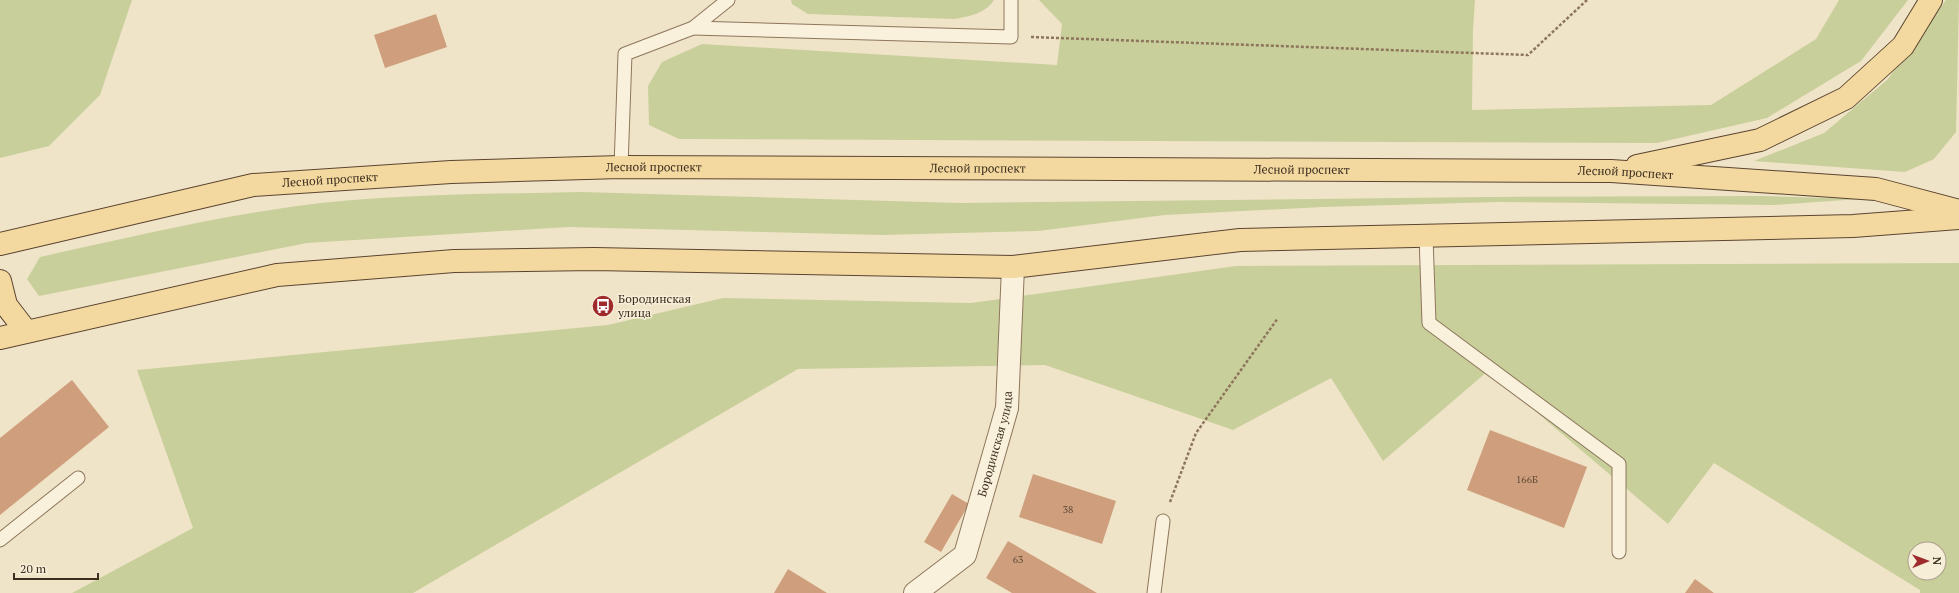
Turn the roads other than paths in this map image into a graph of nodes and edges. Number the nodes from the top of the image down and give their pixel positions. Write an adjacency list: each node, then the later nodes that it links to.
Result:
1 (728, 0): 4 (lane)
2 (1011, 0): 4 (lane)
3 (1931, 0): 6 (main road)
4 (693, 28): 5 (lane)
5 (621, 167): 6 (main road, Лесной проспект); 10 (main road, Лесной проспект)
6 (1611, 171): 7 (main road, Лесной проспект)
7 (1959, 211)
8 (1959, 218): 9 (main road)
9 (1426, 236): 11 (main road); 18 (lane)
10 (1, 250)
11 (1012, 267): 13 (main road); 19 (street, Бородинская улица)
12 (0, 281): 13 (main road)
13 (26, 331): 14 (main road)
14 (0, 338)
15 (78, 478): 17 (lane)
16 (1163, 521): 20 (lane)
17 (0, 540)
18 (1619, 552)
19 (915, 593)
20 (1154, 593)

